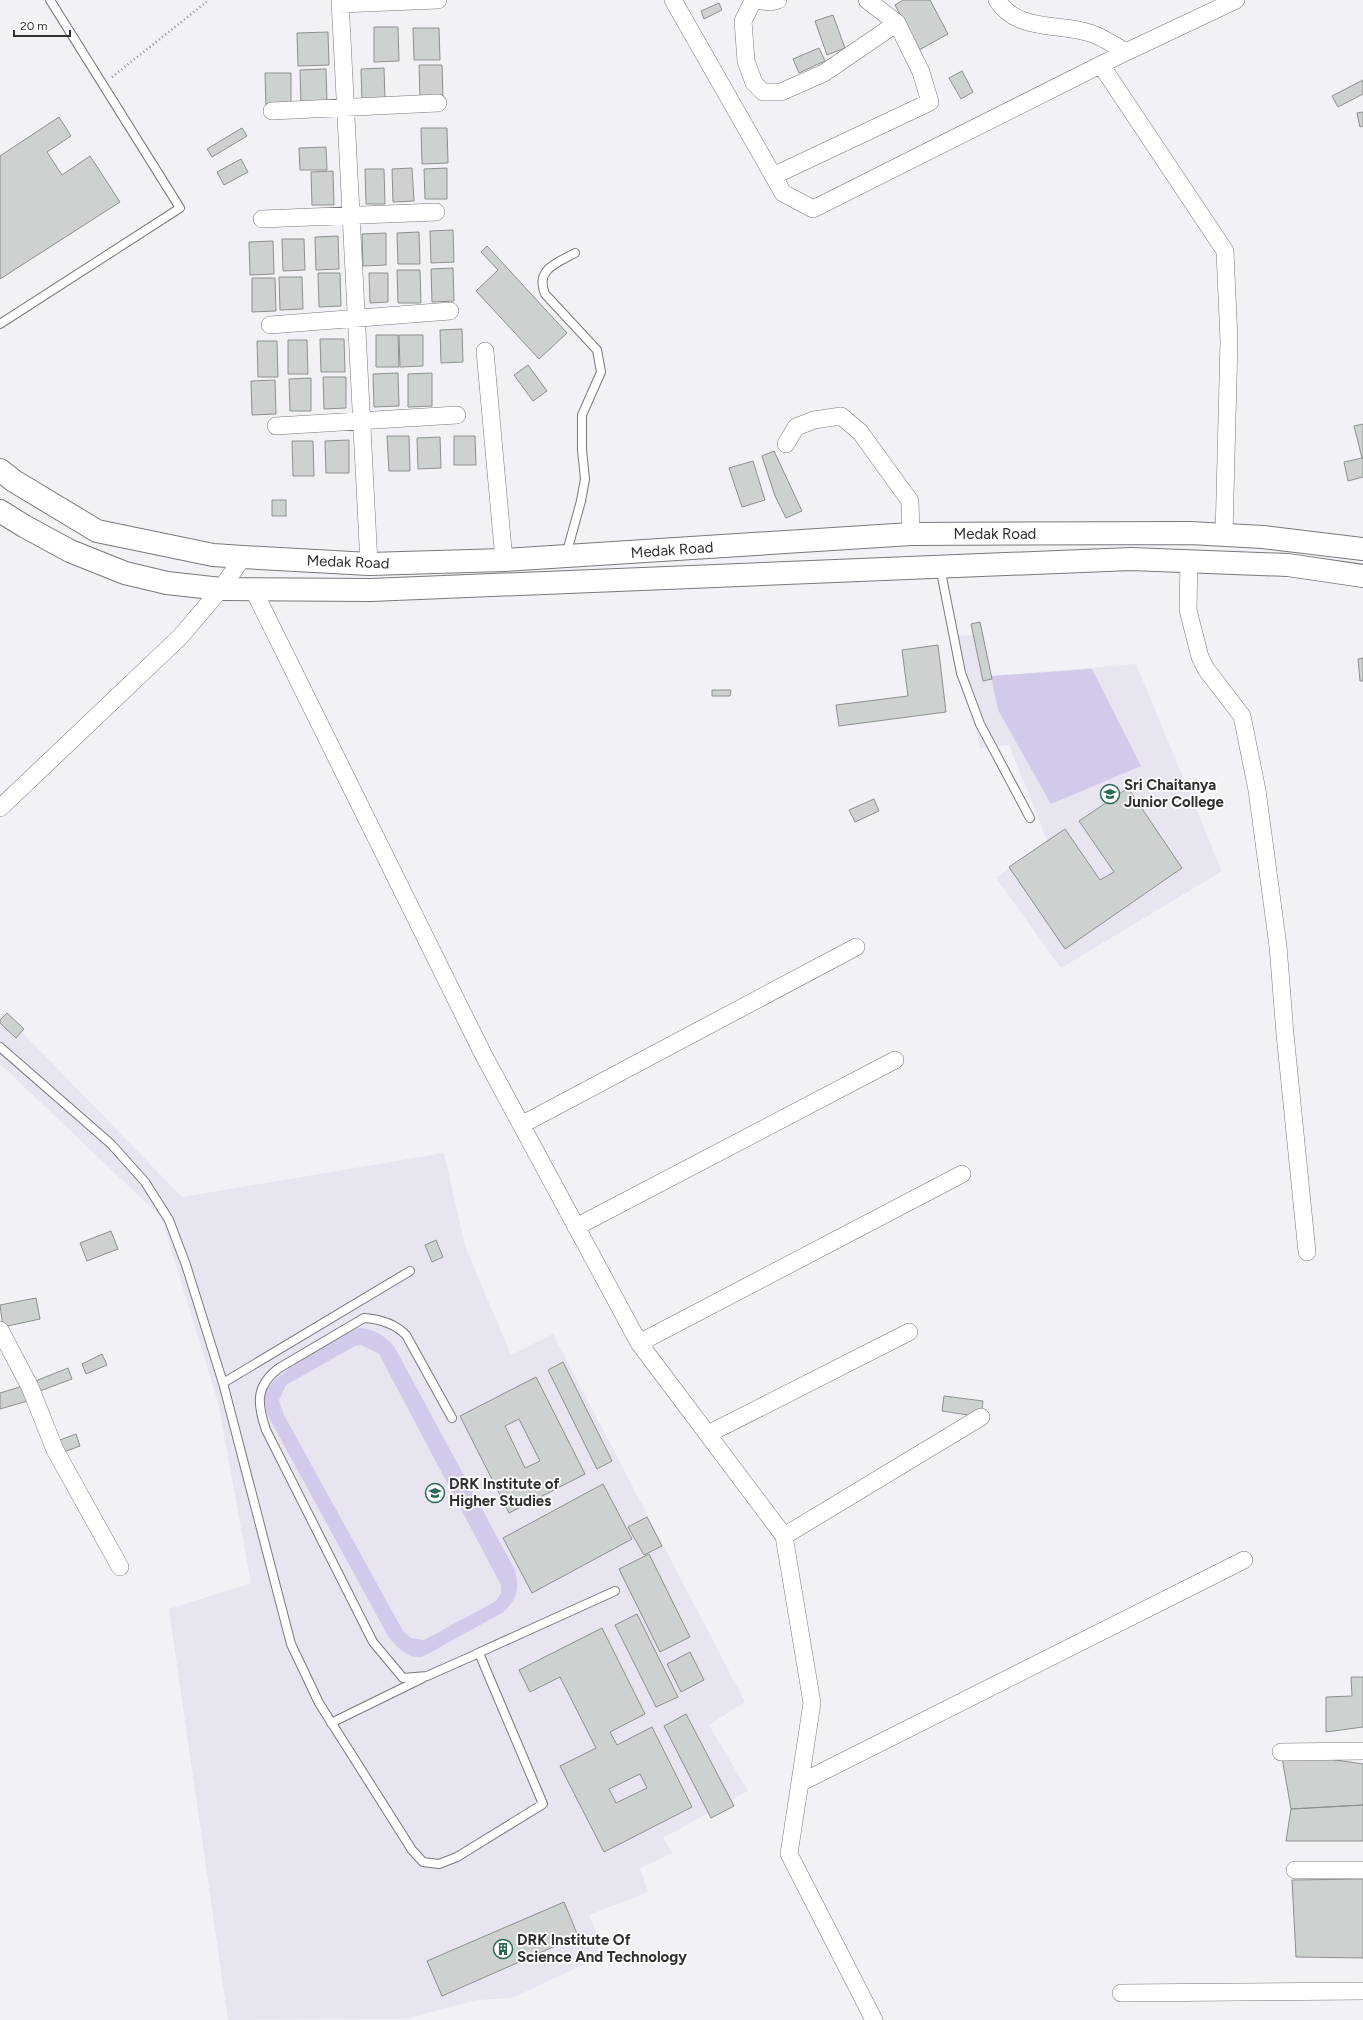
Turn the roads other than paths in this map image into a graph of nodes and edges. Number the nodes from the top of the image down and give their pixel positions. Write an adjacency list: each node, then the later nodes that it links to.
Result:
1 (50, 0): 23 (lane)
2 (438, 0): 8 (street)
3 (752, 0): 4 (street); 10 (street)
4 (778, 0)
5 (867, 0): 10 (street)
6 (997, 0): 11 (street)
7 (1229, 1): 11 (street)
8 (340, 2): 14 (street)
9 (678, 2): 16 (street)
10 (896, 23): 16 (street)
11 (1126, 52): 12 (street)
12 (1101, 65): 16 (street); 33 (street)
13 (438, 103): 14 (street)
14 (346, 108): 15 (street); 18 (street)
15 (272, 111)
16 (773, 176)
17 (436, 212): 18 (street)
18 (351, 216): 19 (street); 22 (street)
19 (262, 219)
20 (575, 252): 36 (lane)
21 (450, 311): 22 (street)
22 (356, 318): 24 (street); 27 (street)
23 (0, 324)
24 (270, 325)
25 (485, 352): 37 (street)
26 (457, 415): 27 (street)
27 (361, 421): 28 (street); 39 (street)
28 (276, 426)
29 (786, 444): 32 (street)
30 (0, 470): 35 (main road, Medak Road)
31 (0, 511): 42 (main road, Medak Road)
32 (911, 534): 33 (main road, Medak Road); 36 (main road, Medak Road)
33 (1224, 535): 34 (main road, Medak Road)
34 (1363, 549)
35 (244, 557): 39 (main road, Medak Road); 42 (street)
36 (566, 557): 37 (main road, Medak Road)
37 (504, 560): 39 (main road, Medak Road)
38 (1189, 561): 40 (main road, Medak Road); 41 (main road, Medak Road); 52 (street)
39 (369, 564)
40 (940, 566): 43 (main road, Medak Road); 45 (lane)
41 (1363, 576)
42 (221, 589): 43 (main road, Medak Road); 44 (street)
43 (253, 589): 49 (street)
44 (0, 808)
45 (1030, 818)
46 (856, 947): 49 (street)
47 (0, 1047): 57 (lane)
48 (895, 1060): 51 (street)
49 (521, 1125): 51 (street)
50 (962, 1174): 56 (street)
51 (576, 1227): 56 (street)
52 (1307, 1252)
53 (410, 1271): 57 (lane)
54 (0, 1330): 63 (street)
55 (909, 1332): 60 (street)
56 (638, 1343): 60 (street)
57 (223, 1384): 67 (lane)
58 (980, 1417): 61 (street)
59 (452, 1418): 66 (lane)
60 (708, 1434): 61 (street)
61 (784, 1536): 70 (street)
62 (1244, 1560): 70 (street)
63 (120, 1568)
64 (615, 1591): 65 (lane)
65 (476, 1654): 66 (lane); 67 (lane)
66 (427, 1676): 67 (lane)
67 (331, 1723)
68 (1363, 1751): 69 (street)
69 (1281, 1752)
70 (800, 1783): 75 (street)
71 (1296, 1870): 72 (street)
72 (1363, 1870)
73 (1363, 1991): 74 (street)
74 (1121, 1993)
75 (874, 2020)

